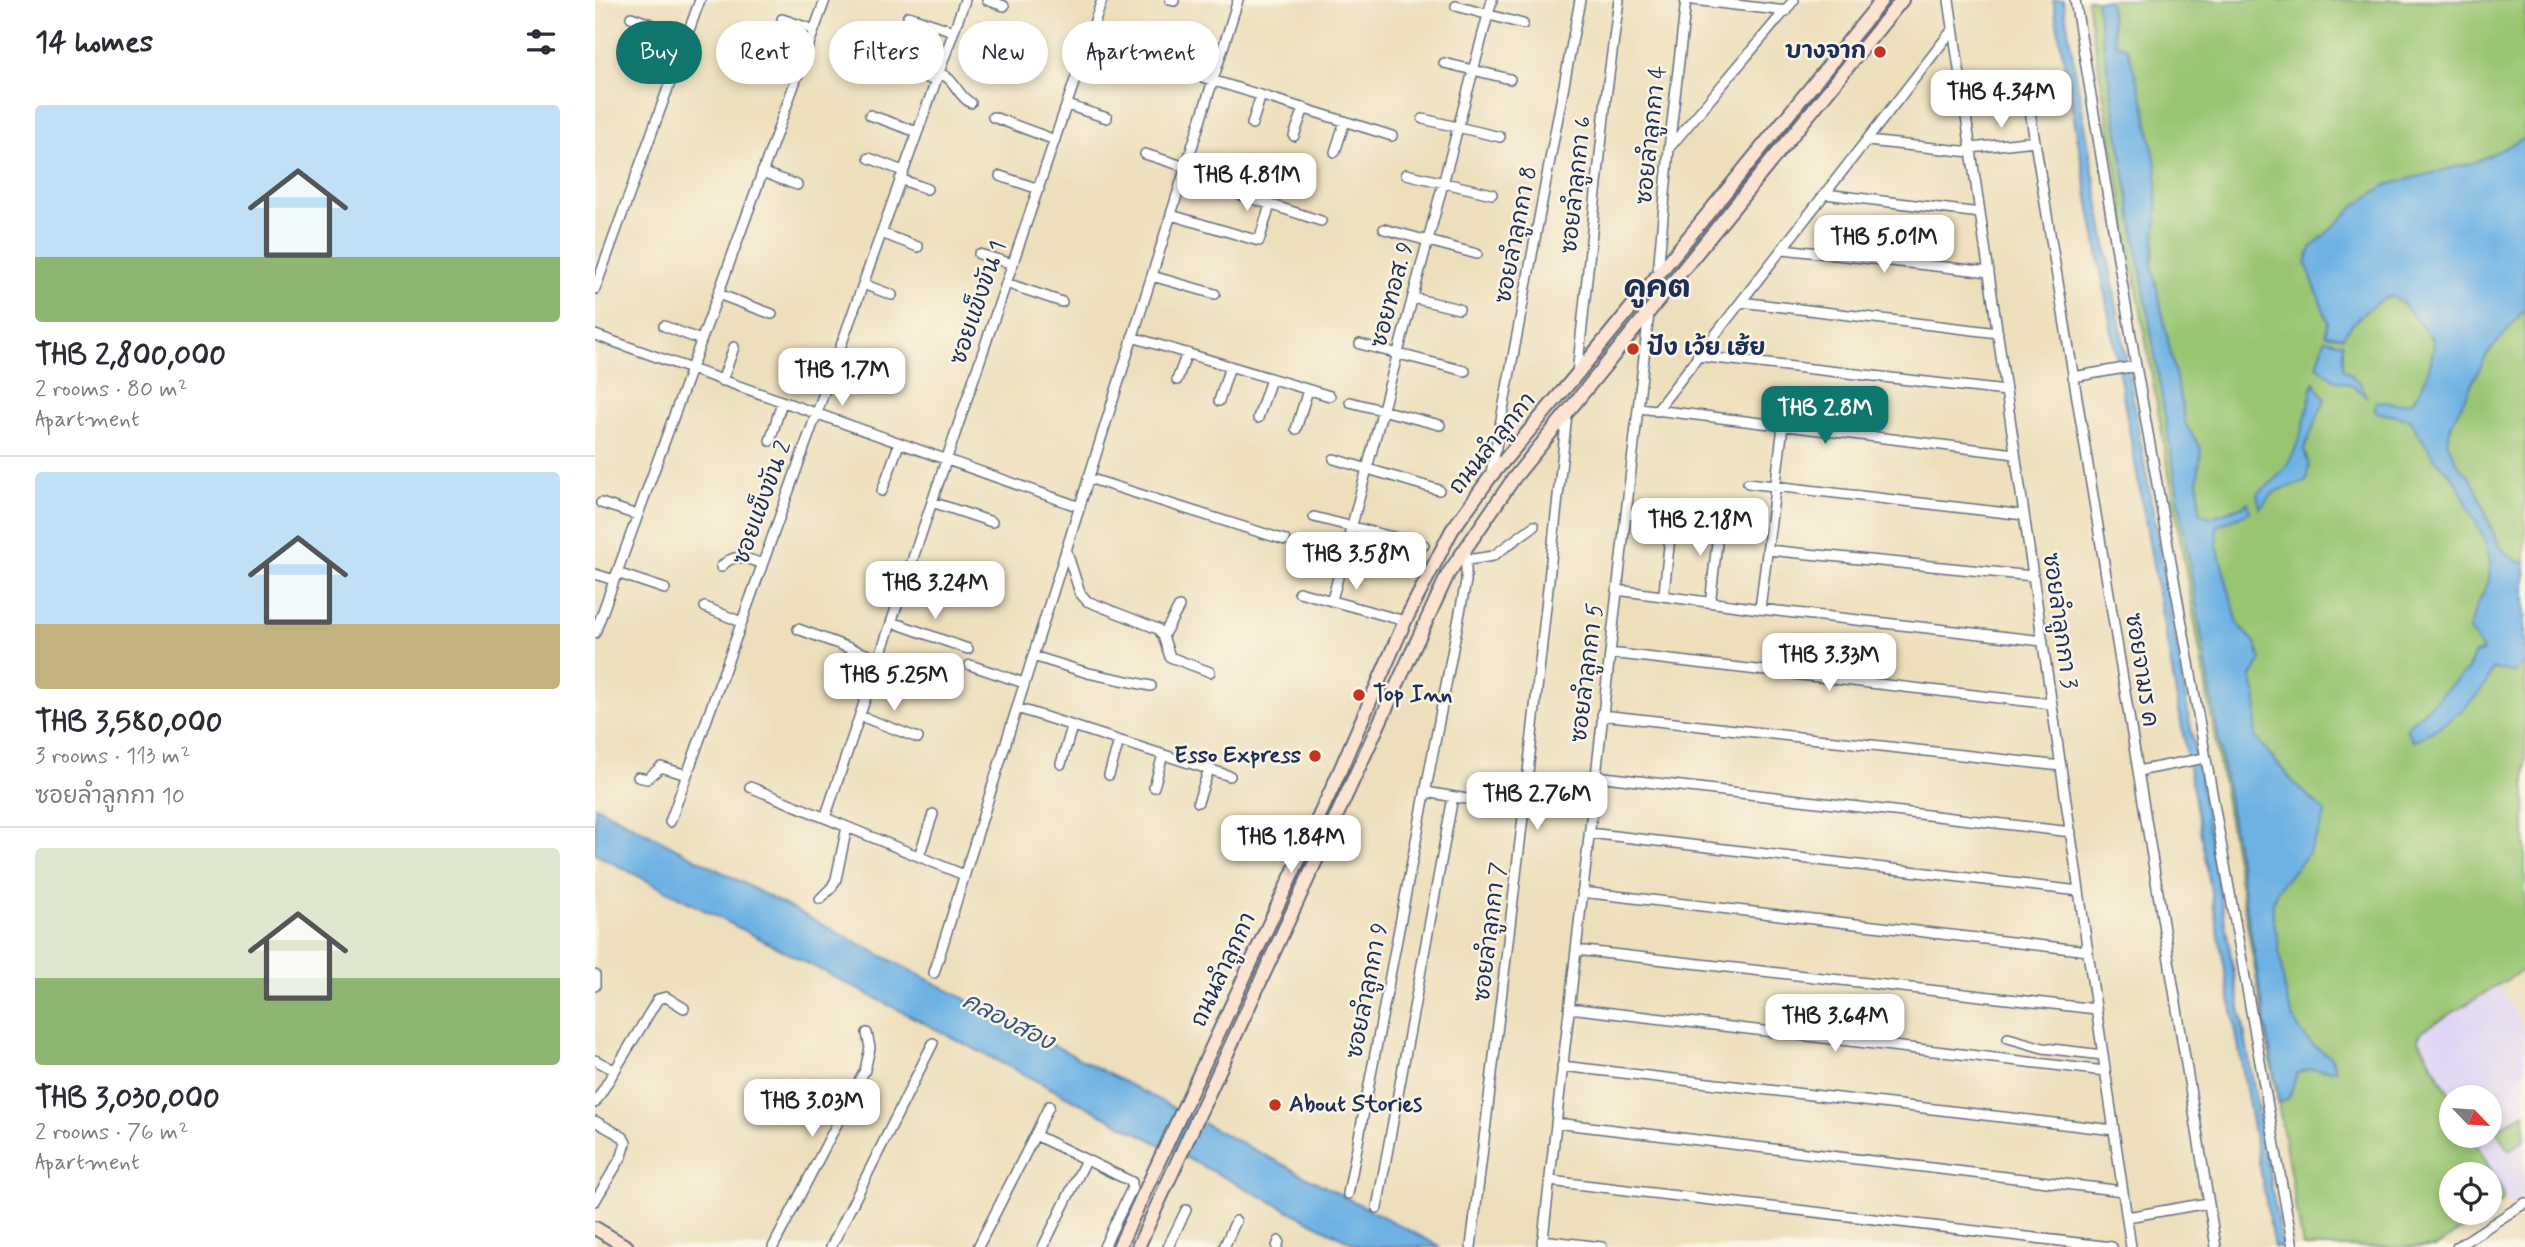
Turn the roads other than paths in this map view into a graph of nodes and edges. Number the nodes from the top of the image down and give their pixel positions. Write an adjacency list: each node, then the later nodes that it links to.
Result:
1 (700, 0): 25 (street)
2 (825, 0): 28 (street)
3 (965, 0): 30 (street, ซอยแข็งขัน 2)
4 (987, 0): 17 (street)
5 (1103, 0): 45 (street, ซอยแข็งขัน 1)
6 (1238, 0): 32 (street)
7 (1492, 0): 20 (street, ซอยทอส. 9)
8 (1580, 0): 146 (street, ซอยลำลูกกา 8)
9 (1619, 0): 120 (street, ซอยลำลูกกา 6)
10 (1686, 0): 61 (street, ซอยลำลูกกา 4)
11 (1693, 0): 19 (street)
12 (1794, 0): 19 (street)
13 (1882, 0): 90 (main road, ถนนลำลูกกา)
14 (1902, 0): 102 (main road, ถนนลำลูกกา)
15 (1949, 0): 29 (street, ซอยลำลูกกา 3)
16 (2075, 0): 116 (street)
17 (1004, 6)
18 (1457, 6): 20 (street)
19 (1786, 11): 61 (street)
20 (1488, 15): 27 (street); 34 (street, ซอยทอส. 9)
21 (908, 16): 30 (street)
22 (631, 17): 24 (street)
23 (782, 19): 26 (street)
24 (642, 21)
25 (692, 21)
26 (788, 21)
27 (1523, 24)
28 (815, 27)
29 (1953, 29): 59 (street); 62 (street, ซอยลำลูกกา 3)
30 (953, 31): 31 (street, ซอยแข็งขัน 2)
31 (944, 57)
32 (1219, 61)
33 (1444, 63): 34 (street)
34 (1473, 69): 36 (street); 53 (street, ซอยทอส. 9)
35 (944, 78): 44 (street)
36 (1510, 79)
37 (1219, 82): 42 (street)
38 (669, 84): 94 (street)
39 (794, 84): 66 (street)
40 (934, 84): 54 (street, ซอยแข็งขัน 2)
41 (1212, 84): 67 (street)
42 (1261, 95): 46 (street); 52 (street)
43 (2028, 99): 60 (street, ซอยจามร ค)
44 (971, 103)
45 (1067, 105): 49 (street); 58 (street, ซอยแข็งขัน 1)
46 (1304, 108): 51 (street); 55 (street)
47 (870, 115): 54 (street)
48 (993, 117): 58 (street)
49 (1107, 118)
50 (1423, 119): 53 (street)
51 (1345, 121): 56 (street); 63 (street)
52 (1252, 124)
53 (1458, 127): 57 (street); 71 (street, ซอยทอส. 9)
54 (917, 132): 69 (street, ซอยแข็งขัน 2)
55 (1294, 136)
56 (1392, 136)
57 (1500, 137)
58 (1055, 140): 73 (street, ซอยแข็งขัน 1)
59 (1868, 141): 62 (street); 76 (street)
60 (2035, 141): 62 (street); 121 (street, ซอยจามร ค)
61 (1669, 149): 90 (street, ซอยลำลูกกา 4)
62 (1971, 150): 78 (street, ซอยลำลูกกา 3)
63 (1335, 152)
64 (1145, 154): 67 (street)
65 (869, 158): 69 (street)
66 (762, 172): 72 (street); 95 (street)
67 (1184, 172): 77 (street); 79 (street)
68 (1406, 174): 71 (street)
69 (902, 175): 74 (street); 82 (street, ซอยแข็งขัน 2)
70 (1000, 176): 73 (street)
71 (1443, 183): 75 (street); 83 (street, ซอยทอส. 9)
72 (797, 185)
73 (1038, 189): 88 (street, ซอยแข็งขัน 1)
74 (927, 190)
75 (1492, 194)
76 (1825, 194): 78 (street); 85 (street)
77 (1270, 205): 79 (street); 80 (street)
78 (1980, 213): 89 (street, ซอยลำลูกกา 3)
79 (1171, 215): 91 (street)
80 (1321, 221)
81 (1384, 229): 83 (street)
82 (881, 233): 84 (street); 93 (street, ซอยแข็งขัน 2)
83 (1428, 241): 87 (street); 98 (street, ซอยทอส. 9)
84 (918, 247)
85 (1783, 249): 89 (street); 100 (street)
86 (979, 254): 88 (street)
87 (1478, 254)
88 (1013, 264): 92 (street, ซอยแข็งขัน 1)
89 (1989, 272): 105 (street, ซอยลำลูกกา 3)
90 (1658, 275): 120 (main road, ถนนลำลูกกา)
91 (1151, 276): 96 (street); 107 (street)
92 (1006, 283): 99 (street); 144 (street, ซอยแข็งขัน 1)
93 (863, 284): 97 (street); 114 (street, ซอยแข็งขัน 2)
94 (595, 289)
95 (718, 294): 103 (street); 108 (street)
96 (1215, 294)
97 (892, 295)
98 (1413, 298): 101 (street); 112 (street, ซอยทอส. 9)
99 (1062, 302)
100 (1741, 302): 105 (street); 113 (street)
101 (1459, 309)
102 (1649, 312): 131 (street, ซอยลำลูกกา 5); 134 (main road, ถนนลำลูกกา)
103 (772, 314)
104 (664, 326): 108 (street)
105 (1998, 333): 126 (street, ซอยลำลูกกา 3)
106 (595, 335): 117 (street)
107 (1132, 337): 111 (street); 147 (street)
108 (701, 340): 117 (street)
109 (1360, 344): 112 (street)
110 (734, 347): 124 (street)
111 (1187, 353): 115 (street); 123 (street)
112 (1398, 353): 118 (street); 132 (street, ซอยทอส. 9)
113 (1697, 356): 126 (street); 133 (street)
114 (835, 361): 119 (street); 135 (street, ซอยแข็งขัน 2)
115 (1230, 366): 122 (street); 128 (street)
116 (2131, 368): 121 (street); 209 (street)
117 (691, 370): 124 (street); 157 (street)
118 (1465, 371)
119 (871, 374)
120 (1577, 374): 146 (main road, ถนนลำลูกกา)
121 (2073, 377): 213 (street, ซอยจามร ค)
122 (1271, 379): 125 (street); 136 (street)
123 (1177, 380)
124 (722, 381): 129 (street)
125 (1308, 390): 127 (street); 139 (street)
126 (2006, 391): 142 (street, ซอยลำลูกกา 3)
127 (1330, 396)
128 (1219, 401)
129 (782, 402): 135 (street); 140 (street)
130 (1350, 402): 132 (street)
131 (1639, 408): 133 (street); 155 (street, ซอยลำลูกกา 5)
132 (1383, 410): 137 (street); 145 (street, ซอยทอส. 9)
133 (1656, 411): 138 (street)
134 (1567, 413): 169 (main road, ถนนลำลูกกา); 224 (street, ซอยลำลูกกา 7)
135 (816, 414): 141 (street); 170 (street, ซอยแข็งขัน 2)
136 (1258, 418)
137 (1440, 425)
138 (1783, 425): 142 (street); 149 (street)
139 (1296, 429)
140 (770, 441)
141 (899, 444): 144 (street); 151 (street)
142 (2015, 454): 156 (street, ซอยลำลูกกา 3)
143 (1334, 459): 145 (street)
144 (946, 461): 152 (street, ซอยแข็งขัน 1); 154 (street)
145 (1368, 468): 150 (street); 164 (street, ซอยทอส. 9)
146 (1491, 476): 184 (main road, ถนนลำลูกกา)
147 (1088, 478): 154 (street); 165 (street)
148 (1748, 483): 149 (street)
149 (1775, 485): 156 (street); 168 (street)
150 (1439, 490)
151 (882, 491)
152 (932, 502): 160 (street); 186 (street, ซอยแข็งขัน 1)
153 (601, 503): 157 (street)
154 (1080, 507): 167 (street)
155 (1627, 514): 159 (street); 176 (street, ซอยลำลูกกา 5)
156 (2024, 514): 174 (street, ซอยลำลูกกา 3)
157 (638, 515): 173 (street)
158 (1314, 517): 164 (street)
159 (1672, 519): 161 (street); 178 (street)
160 (992, 523)
161 (1719, 524): 163 (street); 179 (street)
162 (1534, 526): 169 (street)
163 (1738, 526)
164 (1351, 527): 166 (street); 180 (street, ซอยทอส. 9)
165 (1285, 540)
166 (1424, 545)
167 (1066, 548): 189 (street); 193 (street)
168 (1767, 550): 174 (street); 183 (street)
169 (1467, 554): 200 (main road, ถนนลำลูกกา); 221 (street, ซอยลำลูกกา 9)
170 (762, 564): 171 (street); 185 (street, ซอยแข็งขัน 2)
171 (721, 567)
172 (595, 574): 173 (street)
173 (616, 576): 175 (street); 188 (street)
174 (2033, 576): 190 (street, ซอยลำลูกกา 3)
175 (665, 589)
176 (1618, 590): 183 (street); 192 (street, ซอยลำลูกกา 5)
177 (1299, 592): 180 (street)
178 (1664, 592)
179 (1710, 596)
180 (1332, 600): 184 (street)
181 (705, 607): 185 (street)
182 (1179, 607): 189 (street)
183 (1760, 610): 190 (street)
184 (1405, 621): 199 (main road, ถนนลำลูกกา)
185 (741, 622): 214 (street, ซอยแข็งขัน 2)
186 (892, 622): 191 (street); 194 (street, ซอยแข็งขัน 1)
187 (798, 629): 194 (street)
188 (595, 631)
189 (1163, 636): 196 (street)
190 (2043, 641): 201 (street, ซอยลำลูกกา 3)
191 (968, 649)
192 (1610, 653): 201 (street); 203 (street, ซอยลำลูกกา 5)
193 (1033, 656): 197 (street); 198 (street)
194 (879, 659): 204 (street, ซอยแข็งขัน 1)
195 (970, 665): 197 (street)
196 (1210, 672)
197 (1024, 683): 202 (street)
198 (1151, 686)
199 (1376, 688): 200 (main road); 277 (main road, ถนนลำลูกกา)
200 (1392, 694): 278 (main road, ถนนลำลูกกา)
201 (2052, 704): 211 (street, ซอยลำลูกกา 3)
202 (1017, 708): 205 (street); 232 (street)
203 (1602, 715): 211 (street); 217 (street, ซอยลำลูกกา 5)
204 (860, 716): 206 (street); 226 (street, ซอยแข็งขัน 1)
205 (1072, 726): 207 (street); 210 (street)
206 (918, 738)
207 (1119, 741): 208 (street); 215 (street)
208 (1163, 755): 212 (street); 220 (street)
209 (2201, 759): 213 (street); 286 (street)
210 (1061, 764)
211 (2061, 766): 229 (street, ซอยลำลูกกา 3)
212 (1209, 769): 216 (street); 223 (street)
213 (2138, 771): 263 (street, ซอยจามร ค)
214 (687, 775): 218 (street); 227 (street, ซอยแข็งขัน 2)
215 (1109, 775)
216 (1230, 776)
217 (1596, 776): 229 (street); 230 (street, ซอยลำลูกกา 5)
218 (638, 777)
219 (750, 787): 226 (street)
220 (1154, 787)
221 (1426, 792): 222 (street); 261 (street, ซอยลำลูกกา 9)
222 (1453, 797): 224 (street); 265 (street)
223 (1198, 802)
224 (1524, 809): 281 (street, ซอยลำลูกกา 7)
225 (933, 814): 231 (street)
226 (825, 818): 228 (street)
227 (670, 822)
228 (847, 827): 231 (street); 235 (street)
229 (2071, 832): 233 (street, ซอยลำลูกกา 3)
230 (1589, 833): 233 (street); 234 (street, ซอยลำลูกกา 5)
231 (919, 856): 232 (street)
232 (964, 875): 238 (street)
233 (2079, 891): 237 (street, ซอยลำลูกกา 3)
234 (1582, 892): 236 (street, ซอยลำลูกกา 5); 237 (street)
235 (820, 899)
236 (1576, 950): 242 (street, ซอยลำลูกกา 5); 243 (street)
237 (2088, 951): 243 (street, ซอยลำลูกกา 3)
238 (934, 973)
239 (595, 975): 240 (street)
240 (595, 986)
241 (684, 1008): 250 (street)
242 (1569, 1008): 249 (street, ซอยลำลูกกา 5); 251 (street)
243 (2096, 1009): 247 (street, ซอยลำลูกกา 3)
244 (867, 1033): 272 (street)
245 (2008, 1038): 247 (street)
246 (933, 1043): 273 (street)
247 (2103, 1055): 251 (street, ซอยลำลูกกา 3)
248 (595, 1060): 250 (street)
249 (1562, 1066): 255 (street, ซอยลำลูกกา 5); 256 (street)
250 (614, 1070): 252 (street)
251 (2105, 1070): 256 (street, ซอยลำลูกกา 3)
252 (595, 1103)
253 (1049, 1106): 257 (street)
254 (595, 1121): 262 (street)
255 (1556, 1124): 259 (street, ซอยลำลูกกา 5); 260 (street)
256 (2114, 1130): 260 (street, ซอยลำลูกกา 3)
257 (1035, 1135): 258 (street); 274 (street)
258 (1086, 1160): 275 (street); 276 (street)
259 (1550, 1181): 270 (street, ซอยลำลูกกา 5); 283 (street)
260 (2123, 1191): 267 (street, ซอยลำลูกกา 3)
261 (1348, 1194)
262 (595, 1201)
263 (2209, 1203): 267 (street); 285 (street, ซอยจามร ค)
264 (2525, 1203): 287 (street)
265 (1377, 1208)
266 (1186, 1210): 279 (street)
267 (2127, 1217): 284 (street, ซอยลำลูกกา 3)
268 (1236, 1221): 280 (street)
269 (595, 1228): 271 (main road)
270 (1542, 1243): 282 (street)
271 (627, 1247)
272 (773, 1247)
273 (831, 1247)
274 (978, 1247)
275 (1043, 1247)
276 (1104, 1247)
277 (1119, 1247)
278 (1138, 1247)
279 (1168, 1247)
280 (1224, 1247)
281 (1471, 1247)
282 (1602, 1247)
283 (2112, 1247)
284 (2131, 1247)
285 (2216, 1247)
286 (2293, 1247)
287 (2457, 1247)

